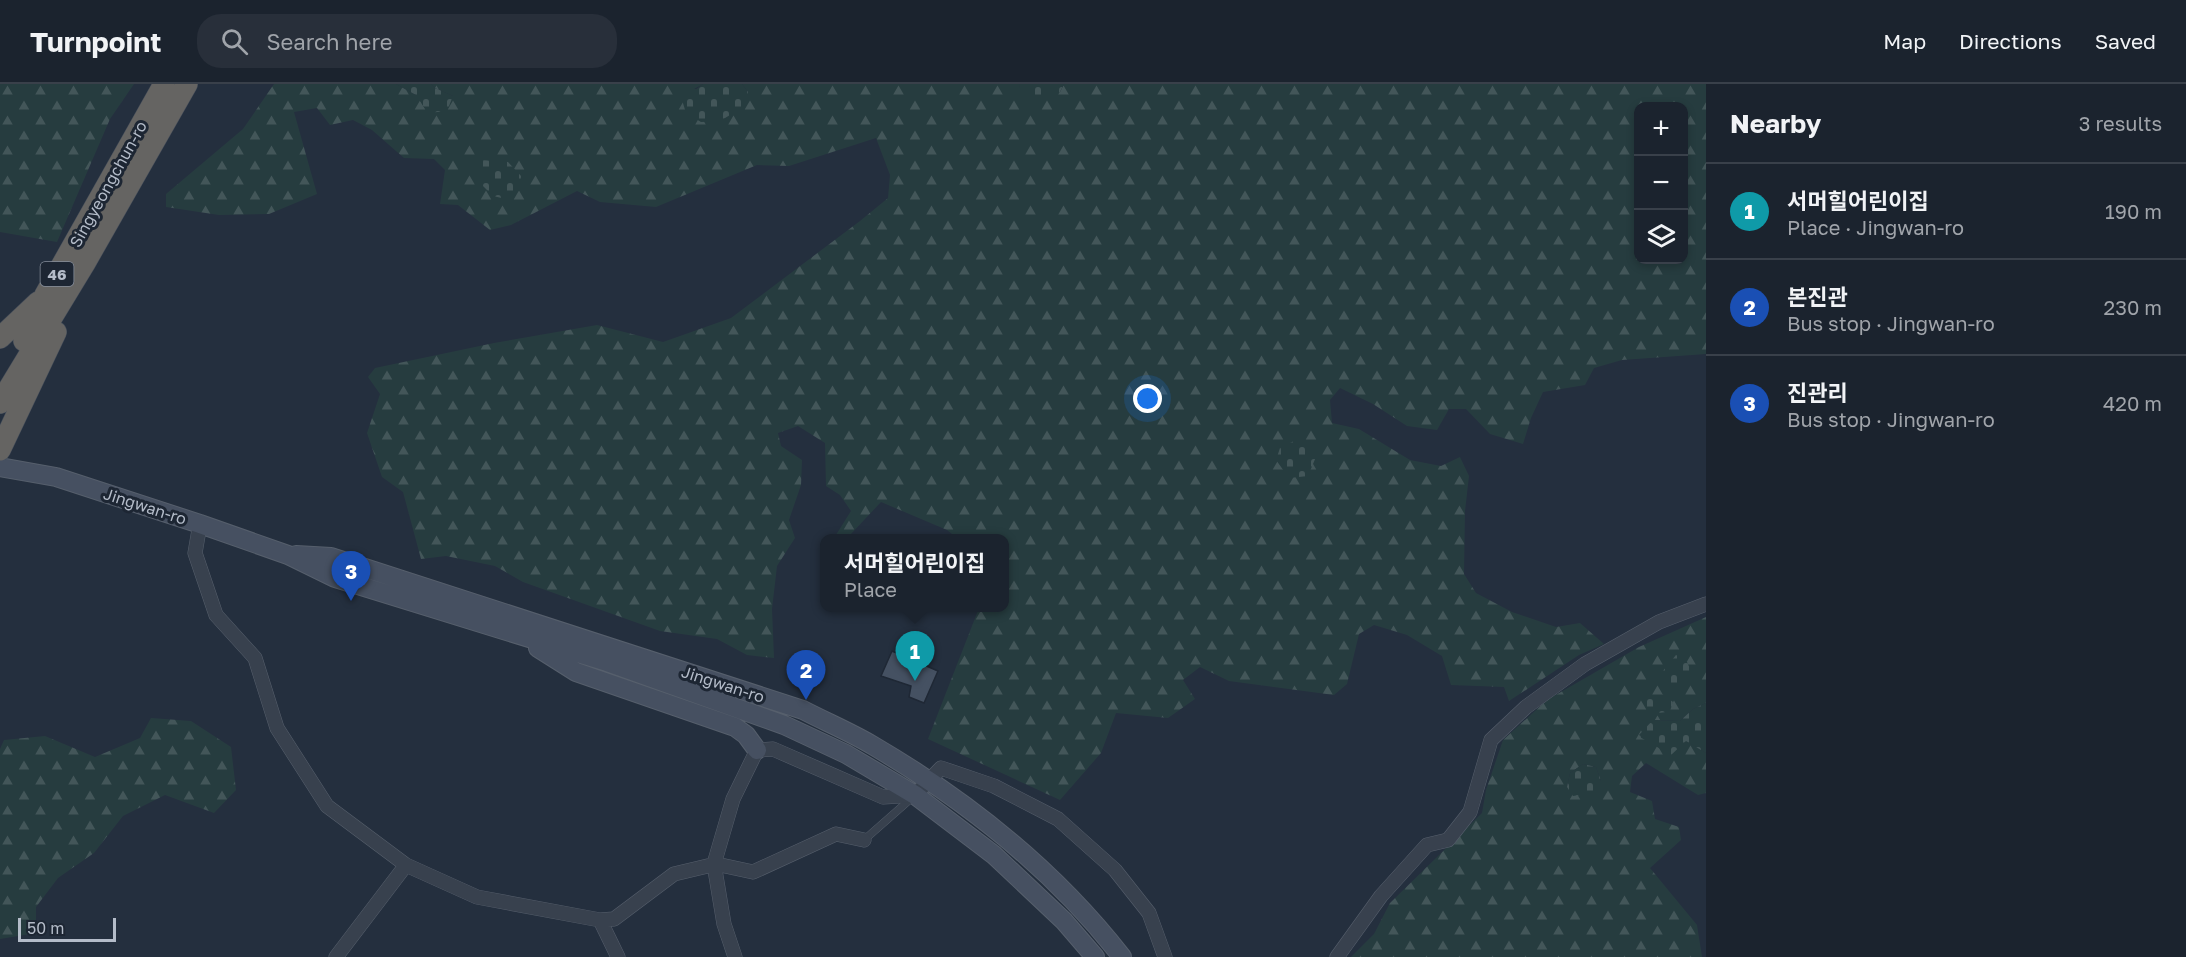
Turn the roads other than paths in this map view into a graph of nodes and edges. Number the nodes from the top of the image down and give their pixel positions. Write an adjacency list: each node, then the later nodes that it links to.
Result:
1 (164, 84): 4 (highway, Singyeongchun-ro / 46)
2 (187, 84): 3 (highway, Singyeongchun-ro / 46)
3 (85, 263): 7 (highway); 8 (highway, 46)
4 (45, 295): 5 (highway); 6 (highway, Singyeongchun-ro / 46)
5 (0, 338)
6 (0, 378)
7 (0, 403)
8 (0, 450)
9 (0, 467): 10 (main road, Jingwan-ro)
10 (200, 524): 11 (main road, Jingwan-ro); 19 (street)
11 (288, 555): 13 (main road, Jingwan-ro); 15 (main road, Jingwan-ro)
12 (1706, 604): 27 (street)
13 (519, 636): 14 (main road); 16 (main road, Jingwan-ro)
14 (757, 750): 16 (street); 18 (street)
15 (928, 782): 16 (street); 25 (main road, Jingwan-ro); 26 (street)
16 (915, 795): 17 (lane); 24 (main road, Jingwan-ro)
17 (864, 840): 18 (street)
18 (714, 864): 20 (street); 23 (street)
19 (406, 865): 20 (street); 21 (street)
20 (600, 920): 22 (street)
21 (336, 957)
22 (618, 957)
23 (735, 957)
24 (1095, 957)
25 (1122, 957)
26 (1165, 957)
27 (1337, 957)

